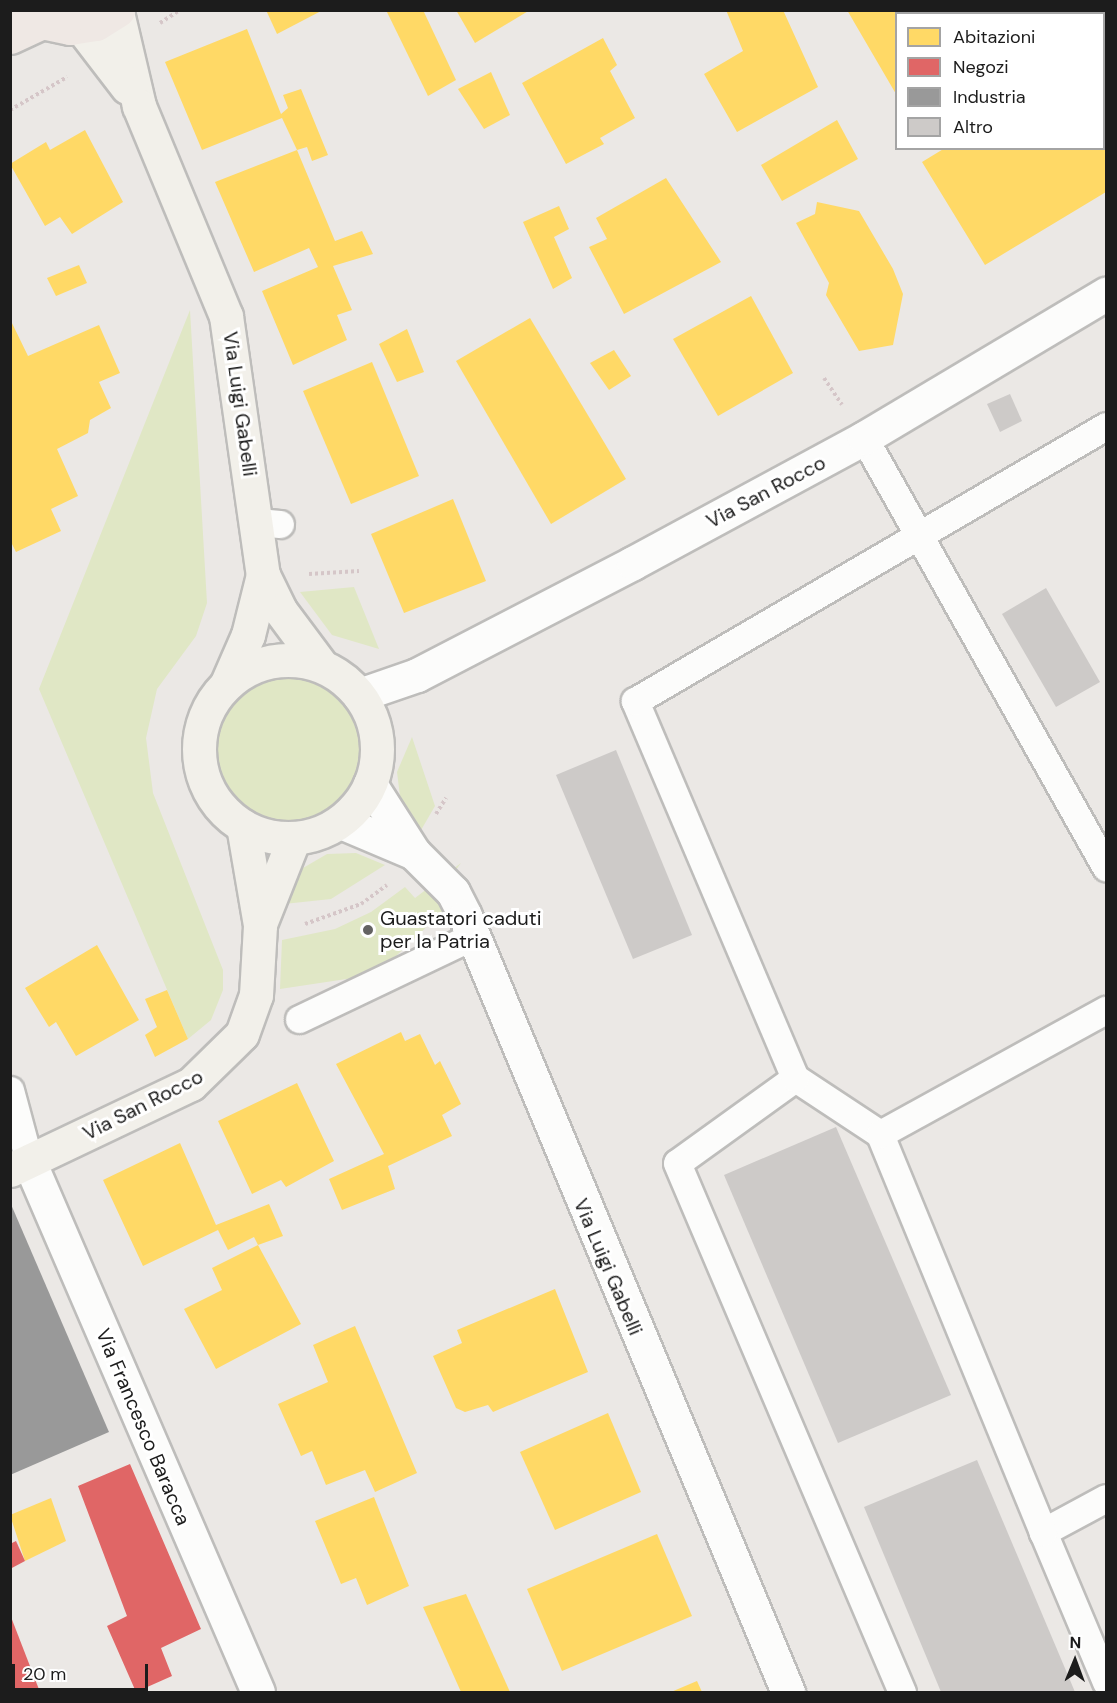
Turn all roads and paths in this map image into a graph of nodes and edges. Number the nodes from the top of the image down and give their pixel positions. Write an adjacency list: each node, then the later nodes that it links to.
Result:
1 (180, 10): 5 (path)
2 (118, 11): 4 (main road); 8 (street, Via Luigi Gabelli)
3 (33, 16): 4 (main road); 6 (main road)
4 (81, 27): 8 (street, Via Luigi Gabelli)
5 (153, 27)
6 (10, 38)
7 (74, 73): 9 (path)
8 (139, 106): 15 (street, Via Luigi Gabelli)
9 (10, 110)
10 (1107, 294): 12 (street, Via San Rocco)
11 (1107, 426): 13 (lane)
12 (864, 438): 13 (lane); 19 (street, Via San Rocco)
13 (918, 534): 25 (lane); 31 (lane)
14 (359, 571): 16 (path)
15 (263, 575): 17 (street, Via Luigi Gabelli); 18 (street, Via Luigi Gabelli)
16 (302, 575)
17 (321, 665): 18 (street); 19 (street)
18 (227, 683): 22 (street)
19 (365, 704): 20 (street)
20 (370, 784): 21 (street); 24 (street, Via Luigi Gabelli)
21 (341, 822): 23 (street); 24 (street, Via Luigi Gabelli)
22 (243, 826): 23 (street); 27 (street, Via San Rocco)
23 (294, 838): 27 (street, Via San Rocco)
24 (405, 865): 26 (path); 28 (street, Via Luigi Gabelli)
25 (1107, 868)
26 (293, 925)
27 (260, 926): 34 (street, Via San Rocco)
28 (473, 936): 30 (lane); 39 (street, Via Luigi Gabelli)
29 (1107, 1010): 33 (lane)
30 (299, 1019)
31 (795, 1078): 33 (lane); 40 (lane)
32 (10, 1090): 34 (lane)
33 (880, 1134): 36 (lane)
34 (20, 1166): 38 (street, Via Francesco Baracca)
35 (1107, 1498): 36 (lane)
36 (1043, 1532): 37 (lane)
37 (1107, 1682)
38 (258, 1692)
39 (788, 1692)
40 (902, 1692)

